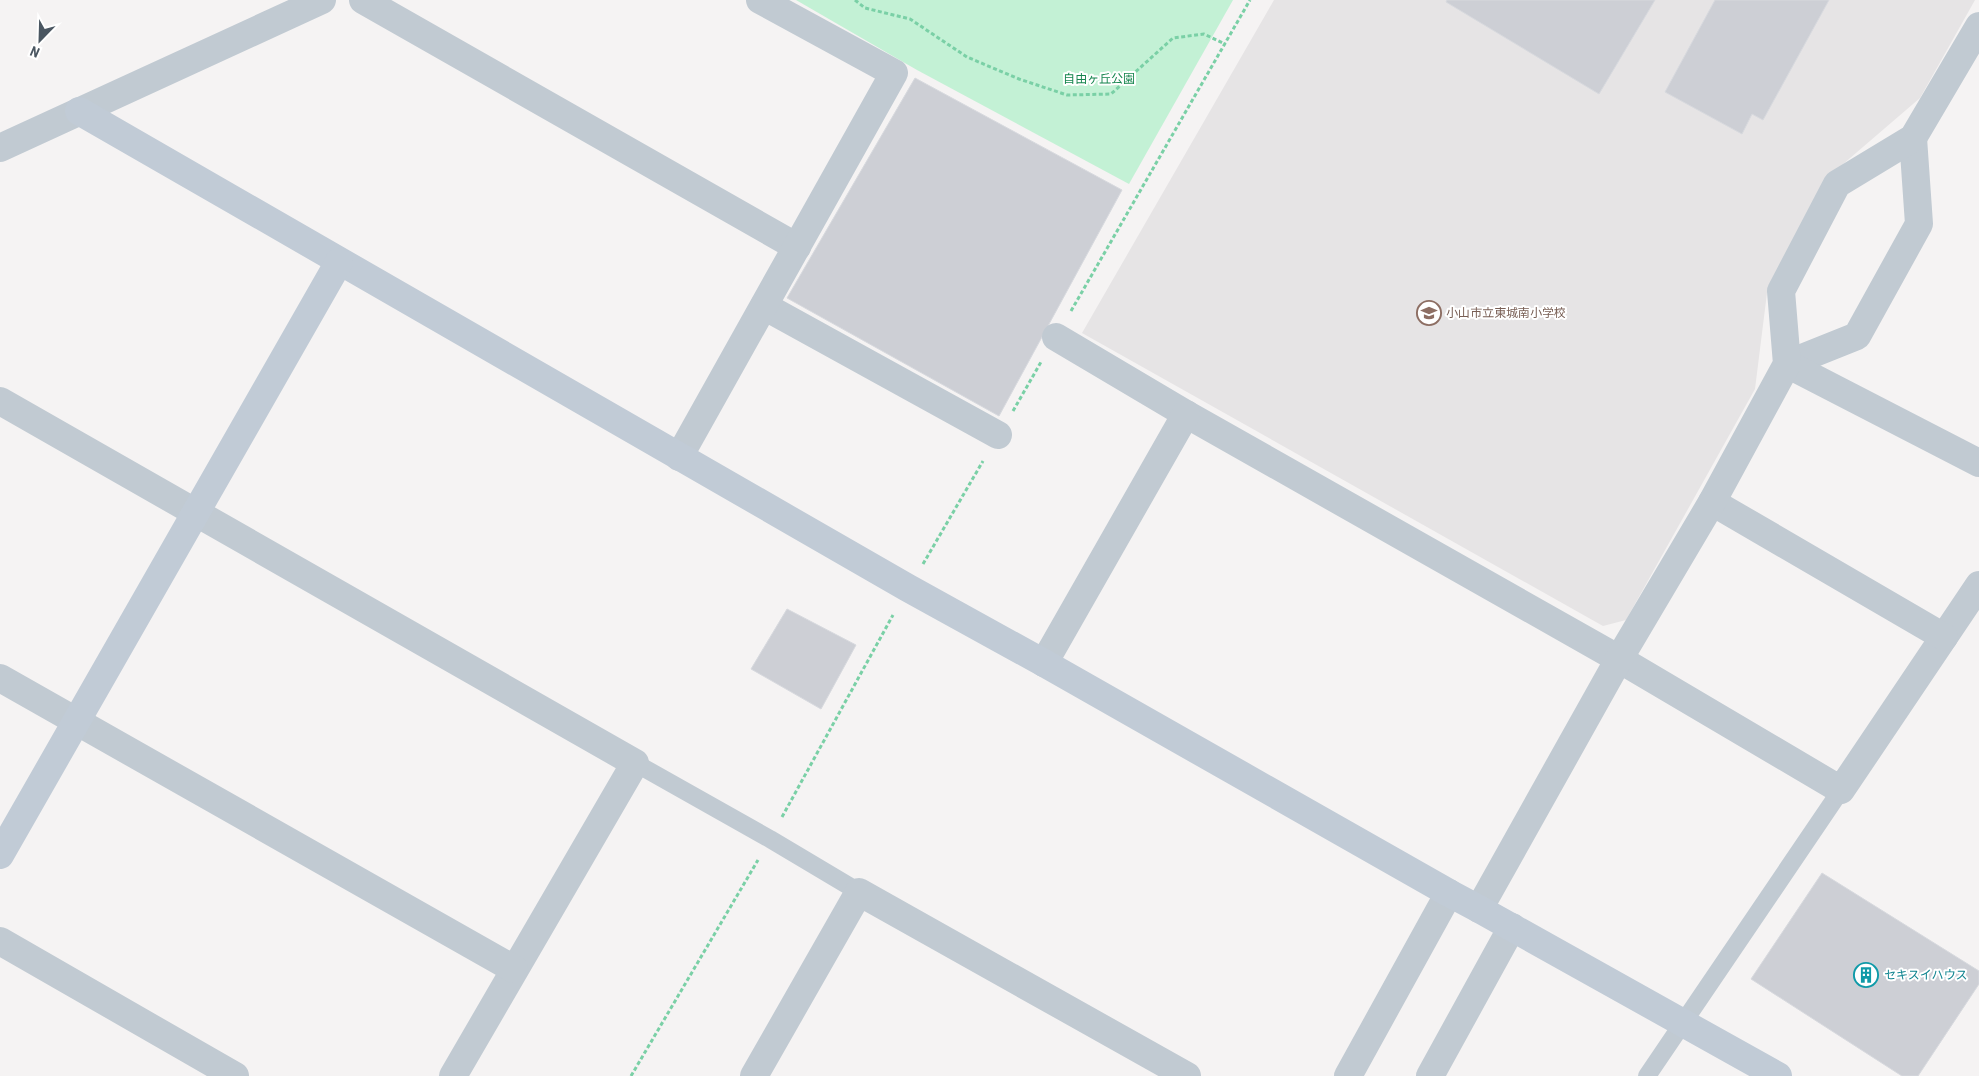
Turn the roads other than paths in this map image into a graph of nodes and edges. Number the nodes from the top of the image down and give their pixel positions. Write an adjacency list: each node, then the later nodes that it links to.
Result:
1 (322, 0): 5 (street)
2 (363, 0): 8 (street)
3 (760, 0): 8 (street)
4 (1979, 26): 6 (street)
5 (79, 111): 7 (street); 9 (street)
6 (1913, 138): 12 (street); 12 (street)
7 (0, 148)
8 (797, 247): 10 (street)
9 (339, 262): 16 (street); 19 (street)
10 (764, 306): 15 (street); 16 (street)
11 (1056, 337): 14 (street)
12 (1787, 364): 17 (street); 18 (street)
13 (0, 401): 19 (street)
14 (1186, 414): 22 (street); 23 (street)
15 (998, 435)
16 (679, 457): 23 (street)
17 (1979, 463)
18 (1712, 502): 21 (street); 22 (street)
19 (197, 512): 25 (street); 26 (street)
20 (1979, 585): 21 (street)
21 (1944, 637): 27 (street)
22 (1619, 659): 27 (street); 31 (street)
23 (1044, 663): 30 (street)
24 (0, 678): 25 (street)
25 (76, 721): 28 (street); 34 (street)
26 (635, 763): 29 (lane); 34 (street)
27 (1840, 790): 35 (lane)
28 (0, 855)
29 (859, 892): 38 (street); 39 (street)
30 (1449, 893): 31 (street); 40 (street)
31 (1480, 909): 32 (street)
32 (1512, 927): 35 (street); 41 (street)
33 (0, 941): 36 (street)
34 (514, 970): 37 (street)
35 (1683, 1023): 42 (lane); 43 (street)
36 (235, 1076)
37 (453, 1076)
38 (754, 1076)
39 (1187, 1076)
40 (1348, 1076)
41 (1430, 1076)
42 (1647, 1076)
43 (1778, 1076)

